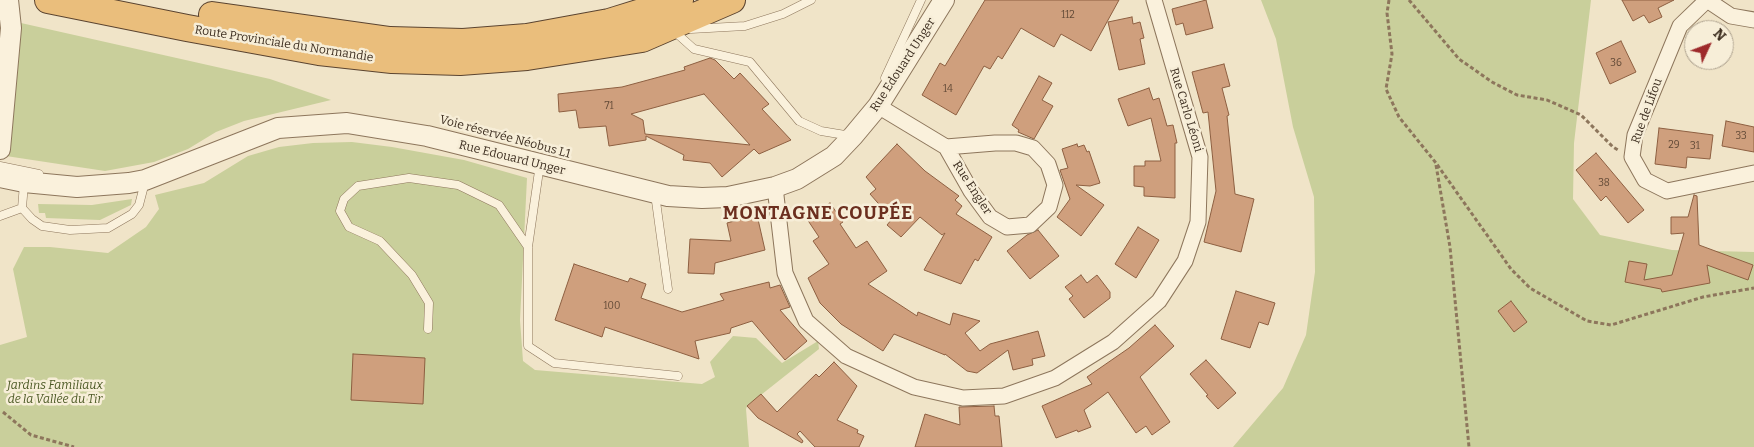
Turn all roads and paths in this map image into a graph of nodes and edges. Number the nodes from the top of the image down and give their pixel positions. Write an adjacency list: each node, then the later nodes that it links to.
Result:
1 (8, 0): 22 (street)
2 (48, 0): 14 (highway, Route Provinciale du Normandie)
3 (123, 0): 4 (highway, Route Provinciale du Normandie)
4 (680, 0)
5 (732, 0): 14 (highway)
6 (811, 0): 14 (lane)
7 (921, 0): 15 (lane)
8 (944, 0): 16 (street, Rue Edouard Unger)
9 (1154, 0): 35 (street, Rue Carlo Léoni)
10 (1390, 0): 26 (path)
11 (1409, 0): 24 (path)
12 (1707, 0): 13 (street); 24 (street, Rue de Lifou)
13 (1754, 20)
14 (672, 29): 20 (lane)
15 (881, 83)
16 (869, 110): 20 (street, Rue Edouard Unger); 21 (street, Rue Engler)
17 (359, 116): 19 (lane)
18 (378, 119): 36 (lane, Voie réservée Néobus L1)
19 (266, 124)
20 (849, 135): 28 (lane); 35 (street, Rue Edouard Unger)
21 (946, 147): 21 (street, Rue Engler)
22 (0, 149)
23 (191, 153): 32 (lane)
24 (1632, 157): 29 (street, Rue de Lifou)
25 (540, 164): 33 (street, Rue Edouard Unger); 37 (street, Rue Edouard Unger); 40 (lane)
26 (1436, 164): 41 (path); 47 (path)
27 (0, 166): 31 (lane)
28 (798, 168)
29 (1754, 173)
30 (0, 177): 34 (street, Rue Edouard Unger)
31 (58, 177)
32 (87, 177)
33 (145, 180): 34 (street, Rue Edouard Unger); 38 (lane)
34 (24, 182): 38 (lane)
35 (775, 186): 37 (street, Rue Edouard Unger)
36 (723, 189)
37 (654, 192): 42 (lane)
38 (22, 208): 39 (lane)
39 (0, 216)
40 (528, 247): 43 (lane); 44 (lane)
41 (1754, 288)
42 (668, 289)
43 (428, 329)
44 (678, 376)
45 (3, 412): 46 (path)
46 (74, 447)
47 (1469, 447)

